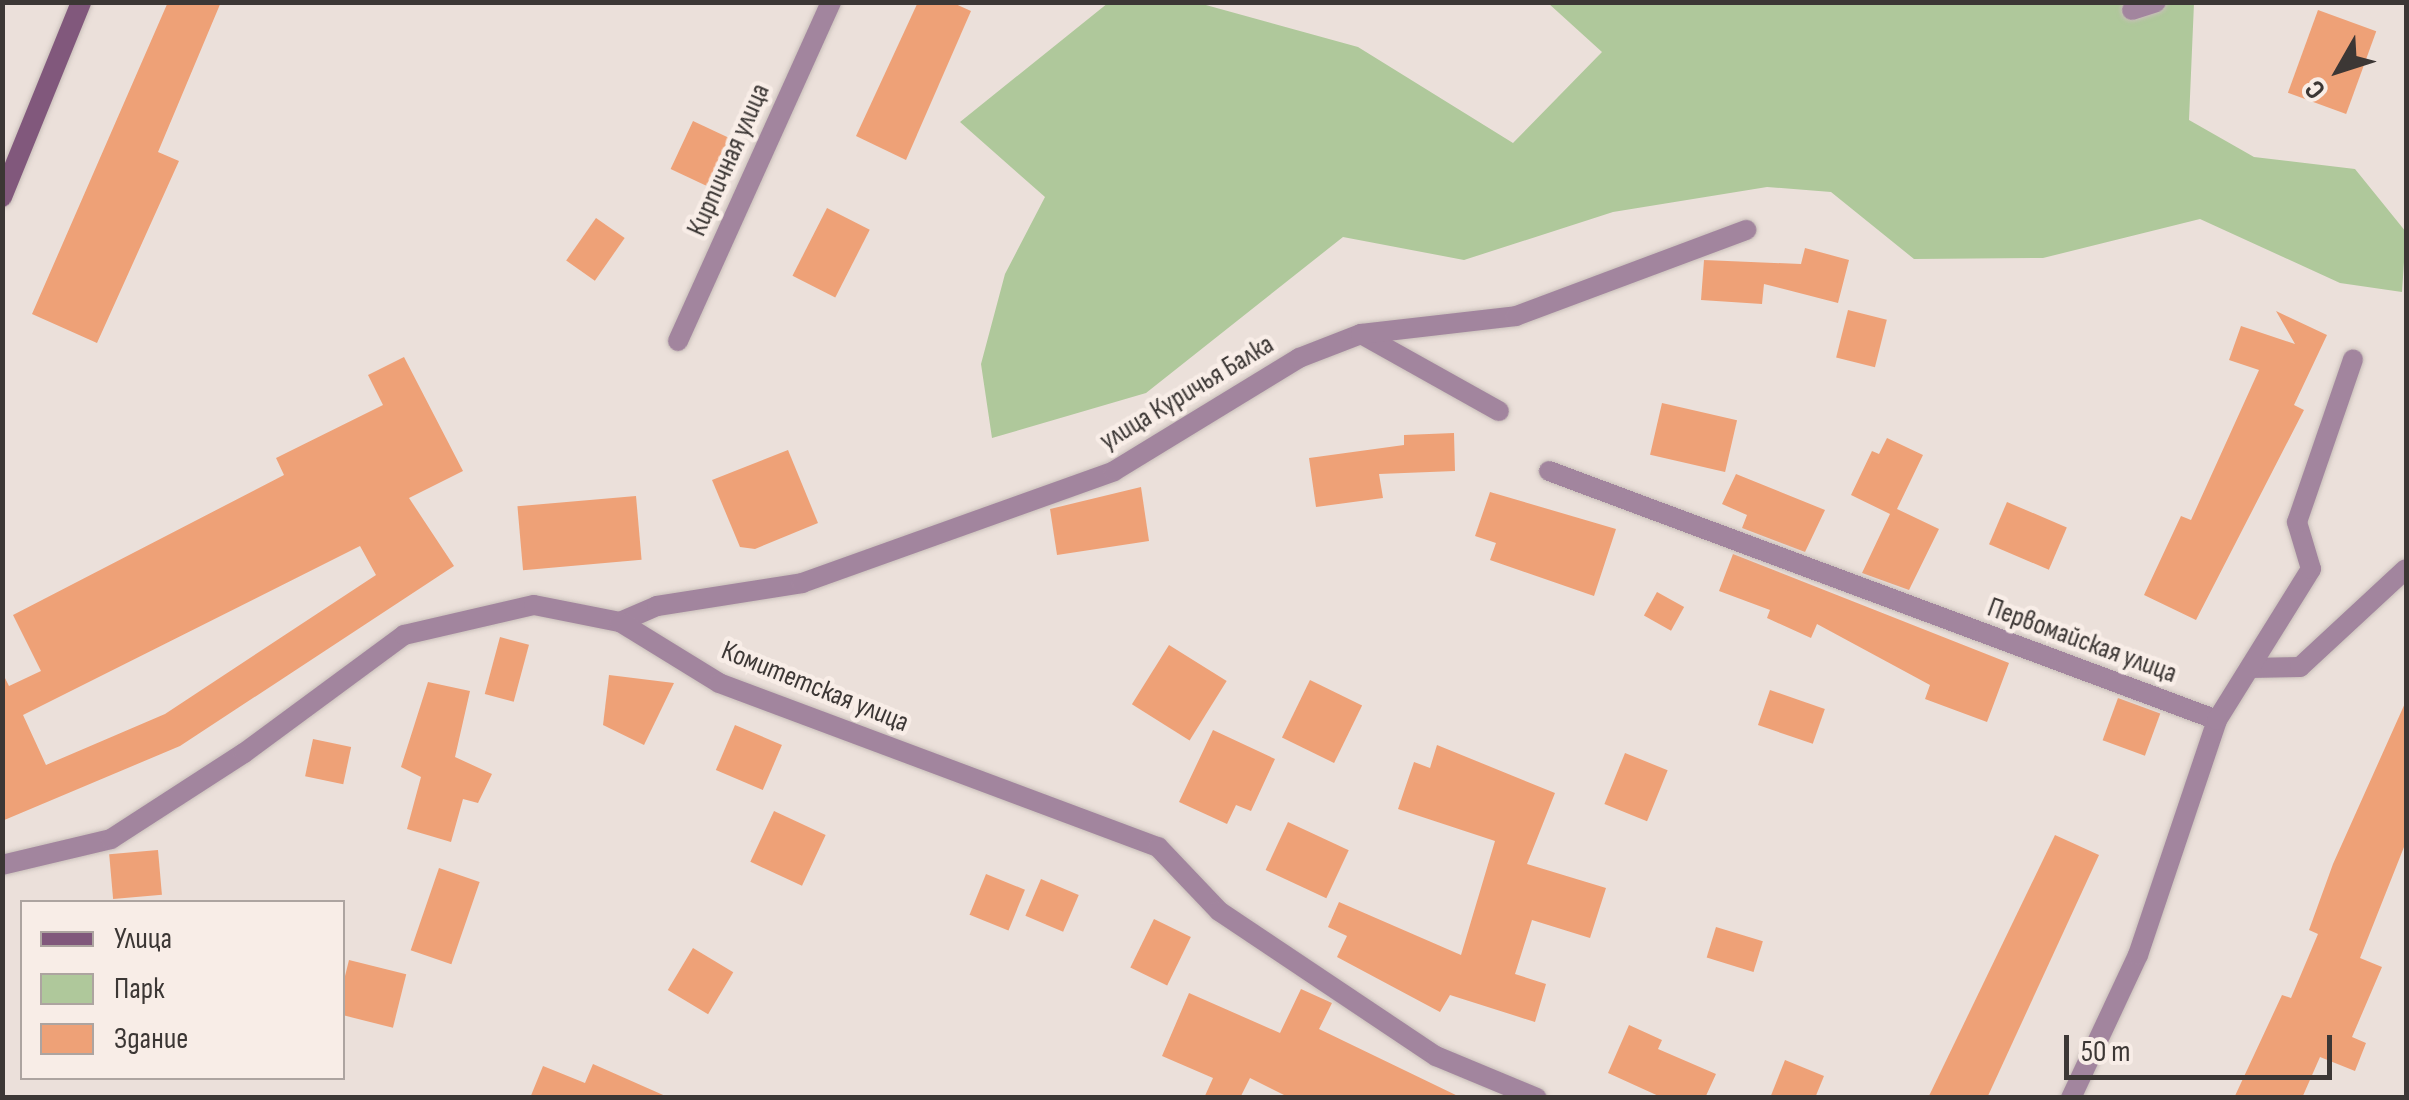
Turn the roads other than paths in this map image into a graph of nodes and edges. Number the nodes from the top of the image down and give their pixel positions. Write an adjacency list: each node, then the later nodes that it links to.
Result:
1 (81, 2): 5 (main road)
2 (831, 2): 8 (street, Кирпичная улица)
3 (2156, 2): 4 (street)
4 (2132, 10)
5 (2, 198)
6 (1746, 230): 7 (street, улица Куричья Балка)
7 (1361, 334): 10 (street); 13 (street, улица Куричья Балка)
8 (678, 341)
9 (2353, 359): 14 (street)
10 (1498, 411)
11 (1548, 471): 15 (street, Первомайская улица)
12 (2406, 569): 14 (street)
13 (620, 622): 16 (street, Комитетская улица); 17 (street, Комитетская улица)
14 (2250, 668): 15 (street)
15 (2217, 720): 18 (street)
16 (2, 865)
17 (1538, 1098)
18 (2071, 1098)

